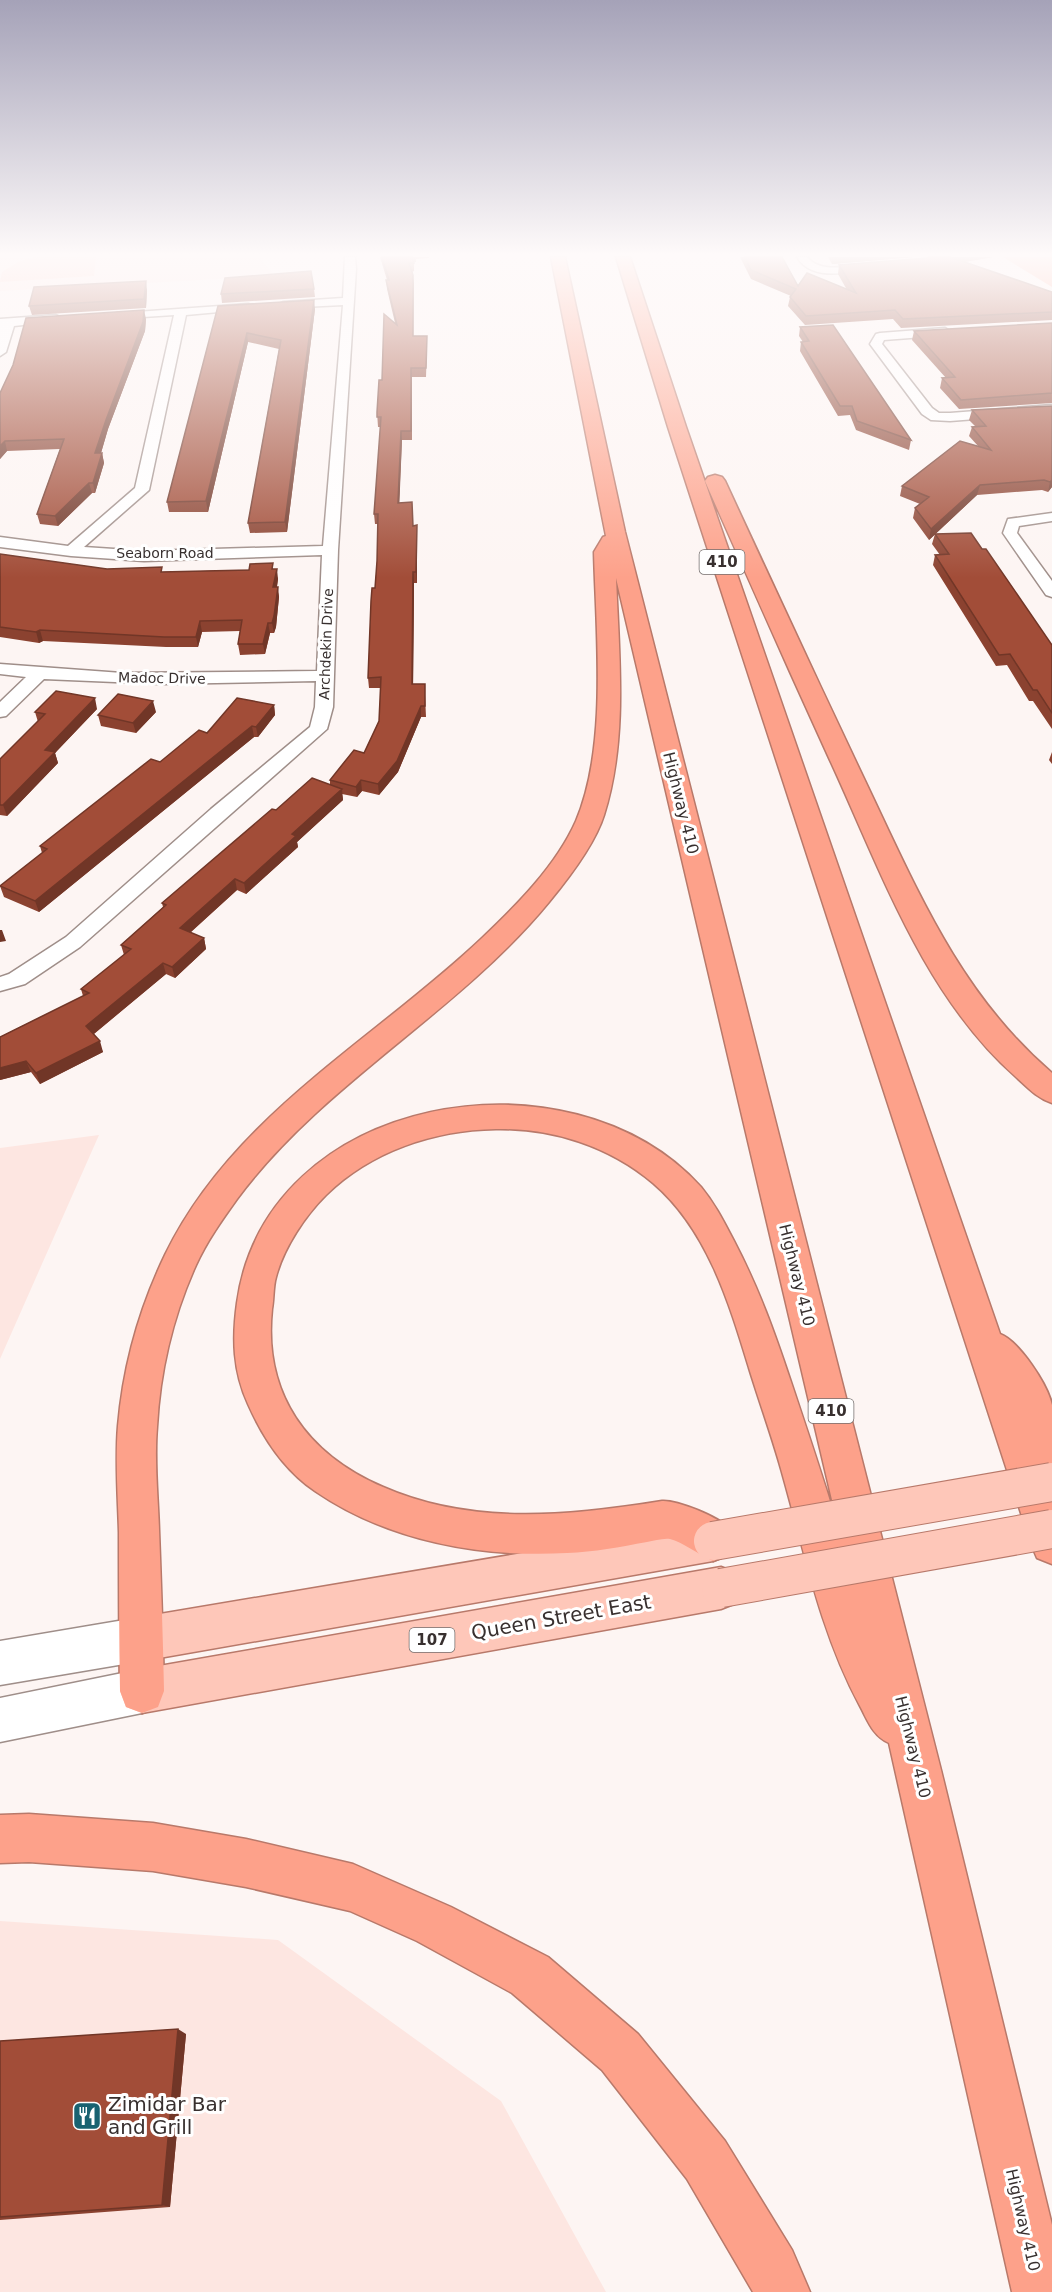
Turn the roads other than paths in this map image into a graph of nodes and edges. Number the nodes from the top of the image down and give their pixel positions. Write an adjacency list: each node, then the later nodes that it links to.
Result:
1 (170, 364): 12 (street)
2 (344, 364): 11 (street, Archdekin Drive)
3 (580, 364): 9 (highway, Highway 410 / 410)
4 (657, 364): 7 (highway, 410)
5 (891, 364): 6 (street)
6 (1052, 409)
7 (677, 427): 19 (highway); 20 (highway, 410)
8 (1052, 517): 13 (street)
9 (615, 532): 26 (highway); 30 (highway, Highway 410 / 410)
10 (0, 542): 12 (street, Seaborn Road)
11 (330, 550): 12 (street, Seaborn Road); 16 (street, Archdekin Drive)
12 (71, 551)
13 (1052, 592)
14 (0, 669): 15 (street, Madoc Drive)
15 (39, 674): 16 (street, Madoc Drive); 17 (street)
16 (324, 676): 18 (street, Archdekin Drive)
17 (0, 712)
18 (0, 984)
19 (1052, 1091)
20 (980, 1329): 21 (highway); 25 (highway, 410)
21 (1052, 1449)
22 (1052, 1482): 24 (main road, bridge)
23 (1052, 1529): 28 (main road, Queen Street East / 107, bridge)
24 (713, 1541): 26 (main road); 30 (highway)
25 (1052, 1544)
26 (142, 1639): 27 (main road); 28 (highway)
27 (0, 1662)
28 (142, 1691): 29 (main road, Queen Street East)
29 (0, 1720)
30 (918, 1770): 33 (highway, Highway 410 / 410)
31 (0, 1839): 32 (highway)
32 (782, 2292)
33 (1040, 2292)

